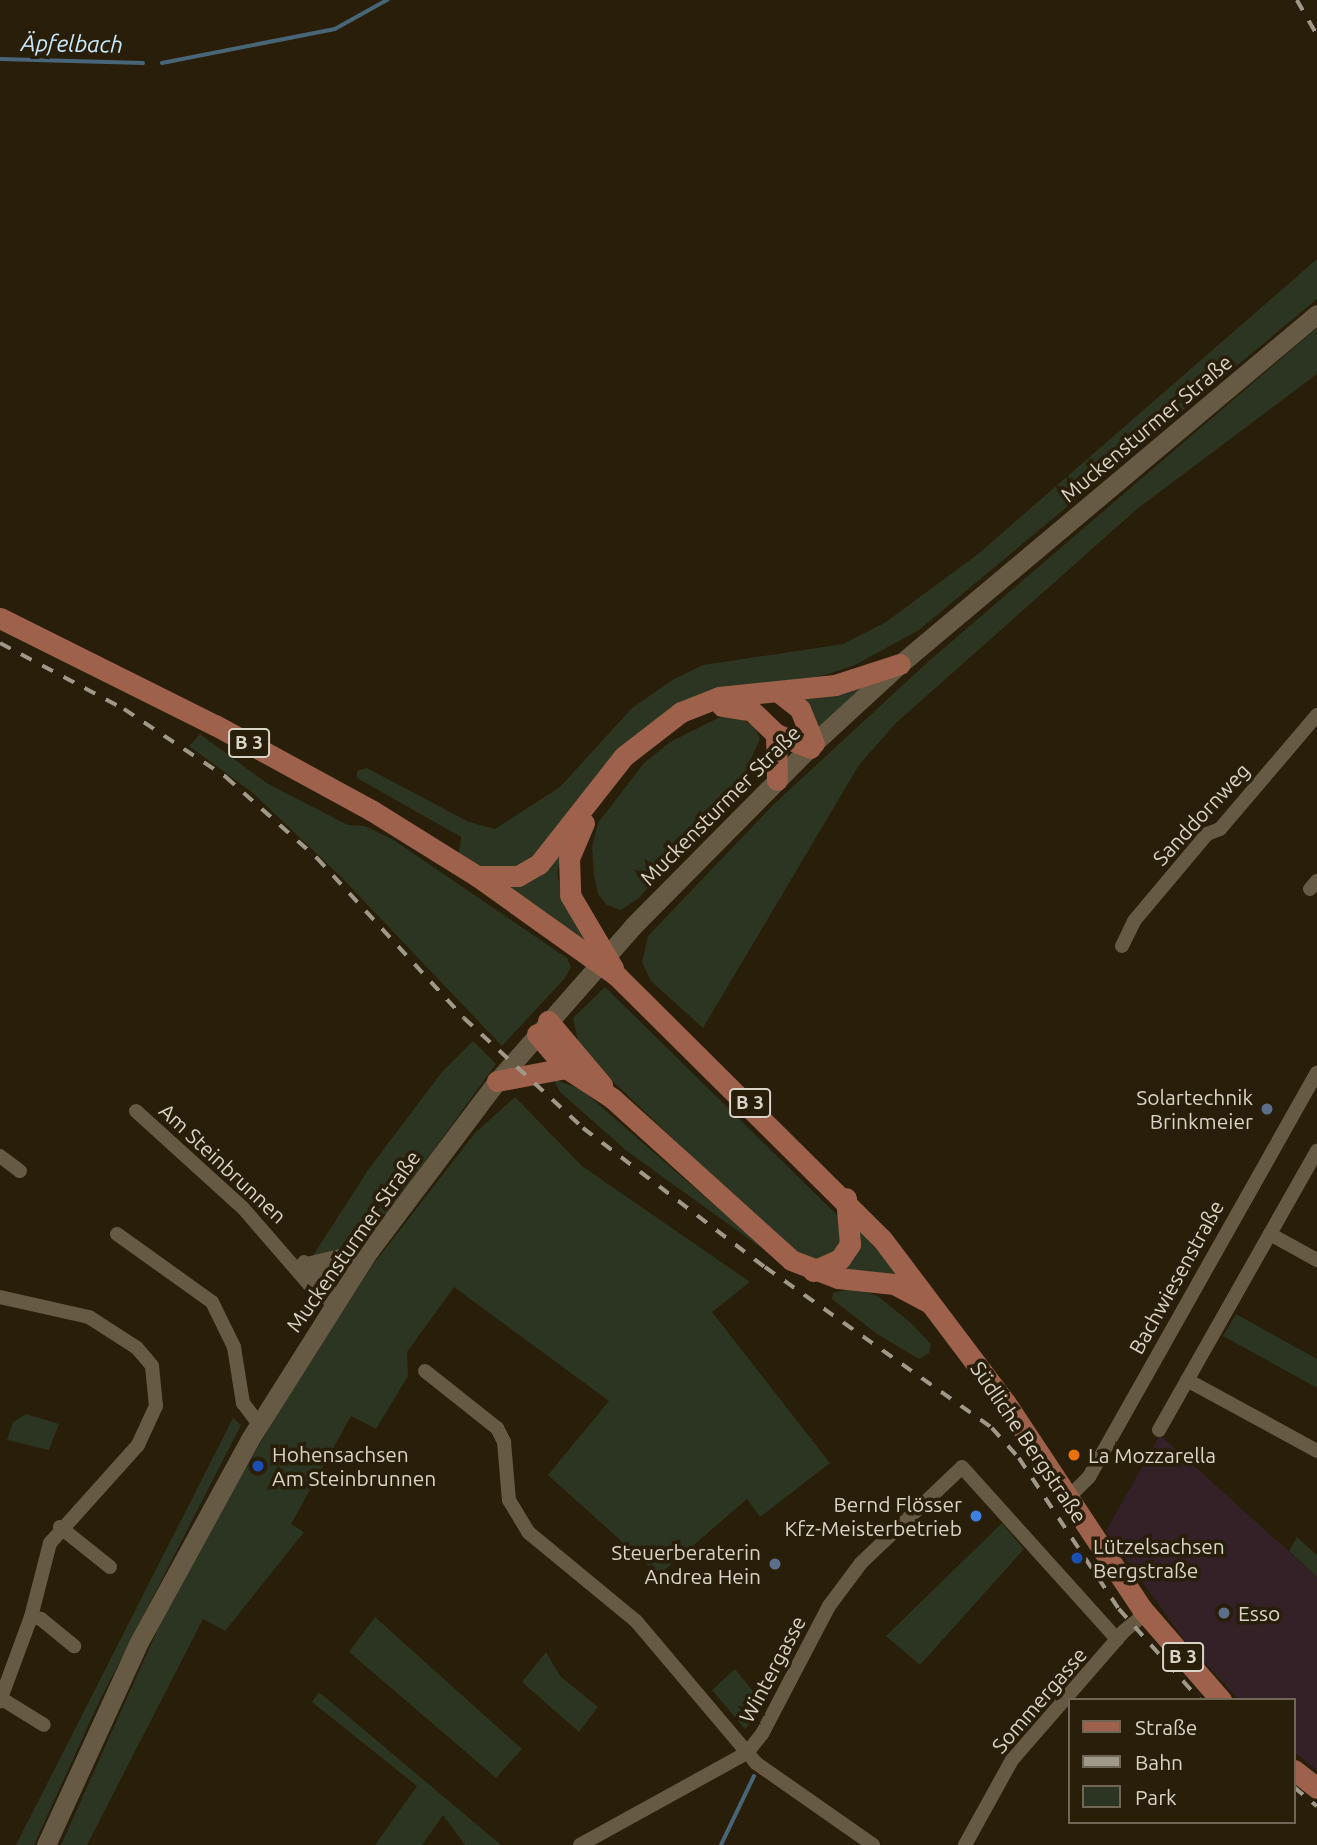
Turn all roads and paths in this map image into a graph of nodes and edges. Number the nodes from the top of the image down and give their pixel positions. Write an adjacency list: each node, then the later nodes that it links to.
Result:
1 (1317, 314): 3 (main road, Muckensturmer Straße)
2 (0, 618): 9 (main road, B 3)
3 (900, 664): 4 (main road); 7 (main road, Muckensturmer Straße)
4 (781, 694): 7 (main road); 9 (main road)
5 (1317, 715): 10 (street, Sanddornweg)
6 (776, 734): 7 (main road); 8 (main road); 11 (main road)
7 (812, 746): 8 (main road, Muckensturmer Straße)
8 (777, 780): 12 (main road, Muckensturmer Straße)
9 (477, 876): 11 (main road, B 3)
10 (1122, 946)
11 (617, 976): 22 (main road, B 3)
12 (542, 1028): 13 (main road, Muckensturmer Straße); 14 (main road); 17 (main road)
13 (522, 1067): 14 (main road); 16 (main road)
14 (566, 1068): 17 (main road)
15 (1317, 1073): 38 (street, Bachwiesenstraße)
16 (497, 1081): 26 (main road, Muckensturmer Straße)
17 (612, 1098): 29 (main road)
18 (136, 1111): 25 (street, Am Steinbrunnen)
19 (1317, 1151): 24 (street)
20 (0, 1156): 21 (street)
21 (20, 1171)
22 (846, 1198): 29 (main road); 32 (main road, B 3)
23 (117, 1234): 35 (street)
24 (1270, 1234): 27 (street); 34 (street)
25 (280, 1246): 28 (street, Am Steinbrunnen); 31 (street, Am Steinbrunnen)
26 (369, 1251): 28 (main road); 31 (main road, Muckensturmer Straße)
27 (1317, 1260)
28 (311, 1265): 31 (street, Am Steinbrunnen)
29 (813, 1271): 32 (main road)
30 (0, 1297): 39 (street)
31 (334, 1303): 35 (main road, Muckensturmer Straße)
32 (936, 1306): 38 (main road, Südliche Bergstraße / B 3)
33 (425, 1371): 48 (street)
34 (1187, 1380): 36 (street); 37 (street)
35 (259, 1424): 51 (main road, Muckensturmer Straße)
36 (1158, 1430)
37 (1317, 1451)
38 (1068, 1499): 41 (main road, Südliche Bergstraße / B 3)
39 (60, 1527): 40 (street); 42 (street)
40 (110, 1567)
41 (1140, 1615): 43 (street, Sommergasse); 45 (main road, Südliche Bergstraße / B 3)
42 (31, 1616): 44 (street); 46 (street)
43 (1117, 1639): 48 (street, Wintergasse); 54 (street, Sommergasse)
44 (74, 1646)
45 (1219, 1698)
46 (1, 1700): 47 (street)
47 (44, 1725)
48 (747, 1753): 52 (street, Wintergasse); 53 (street)
49 (1296, 1772): 50 (main road)
50 (1317, 1788)
51 (46, 1845)
52 (580, 1845)
53 (873, 1845)
54 (965, 1845)

